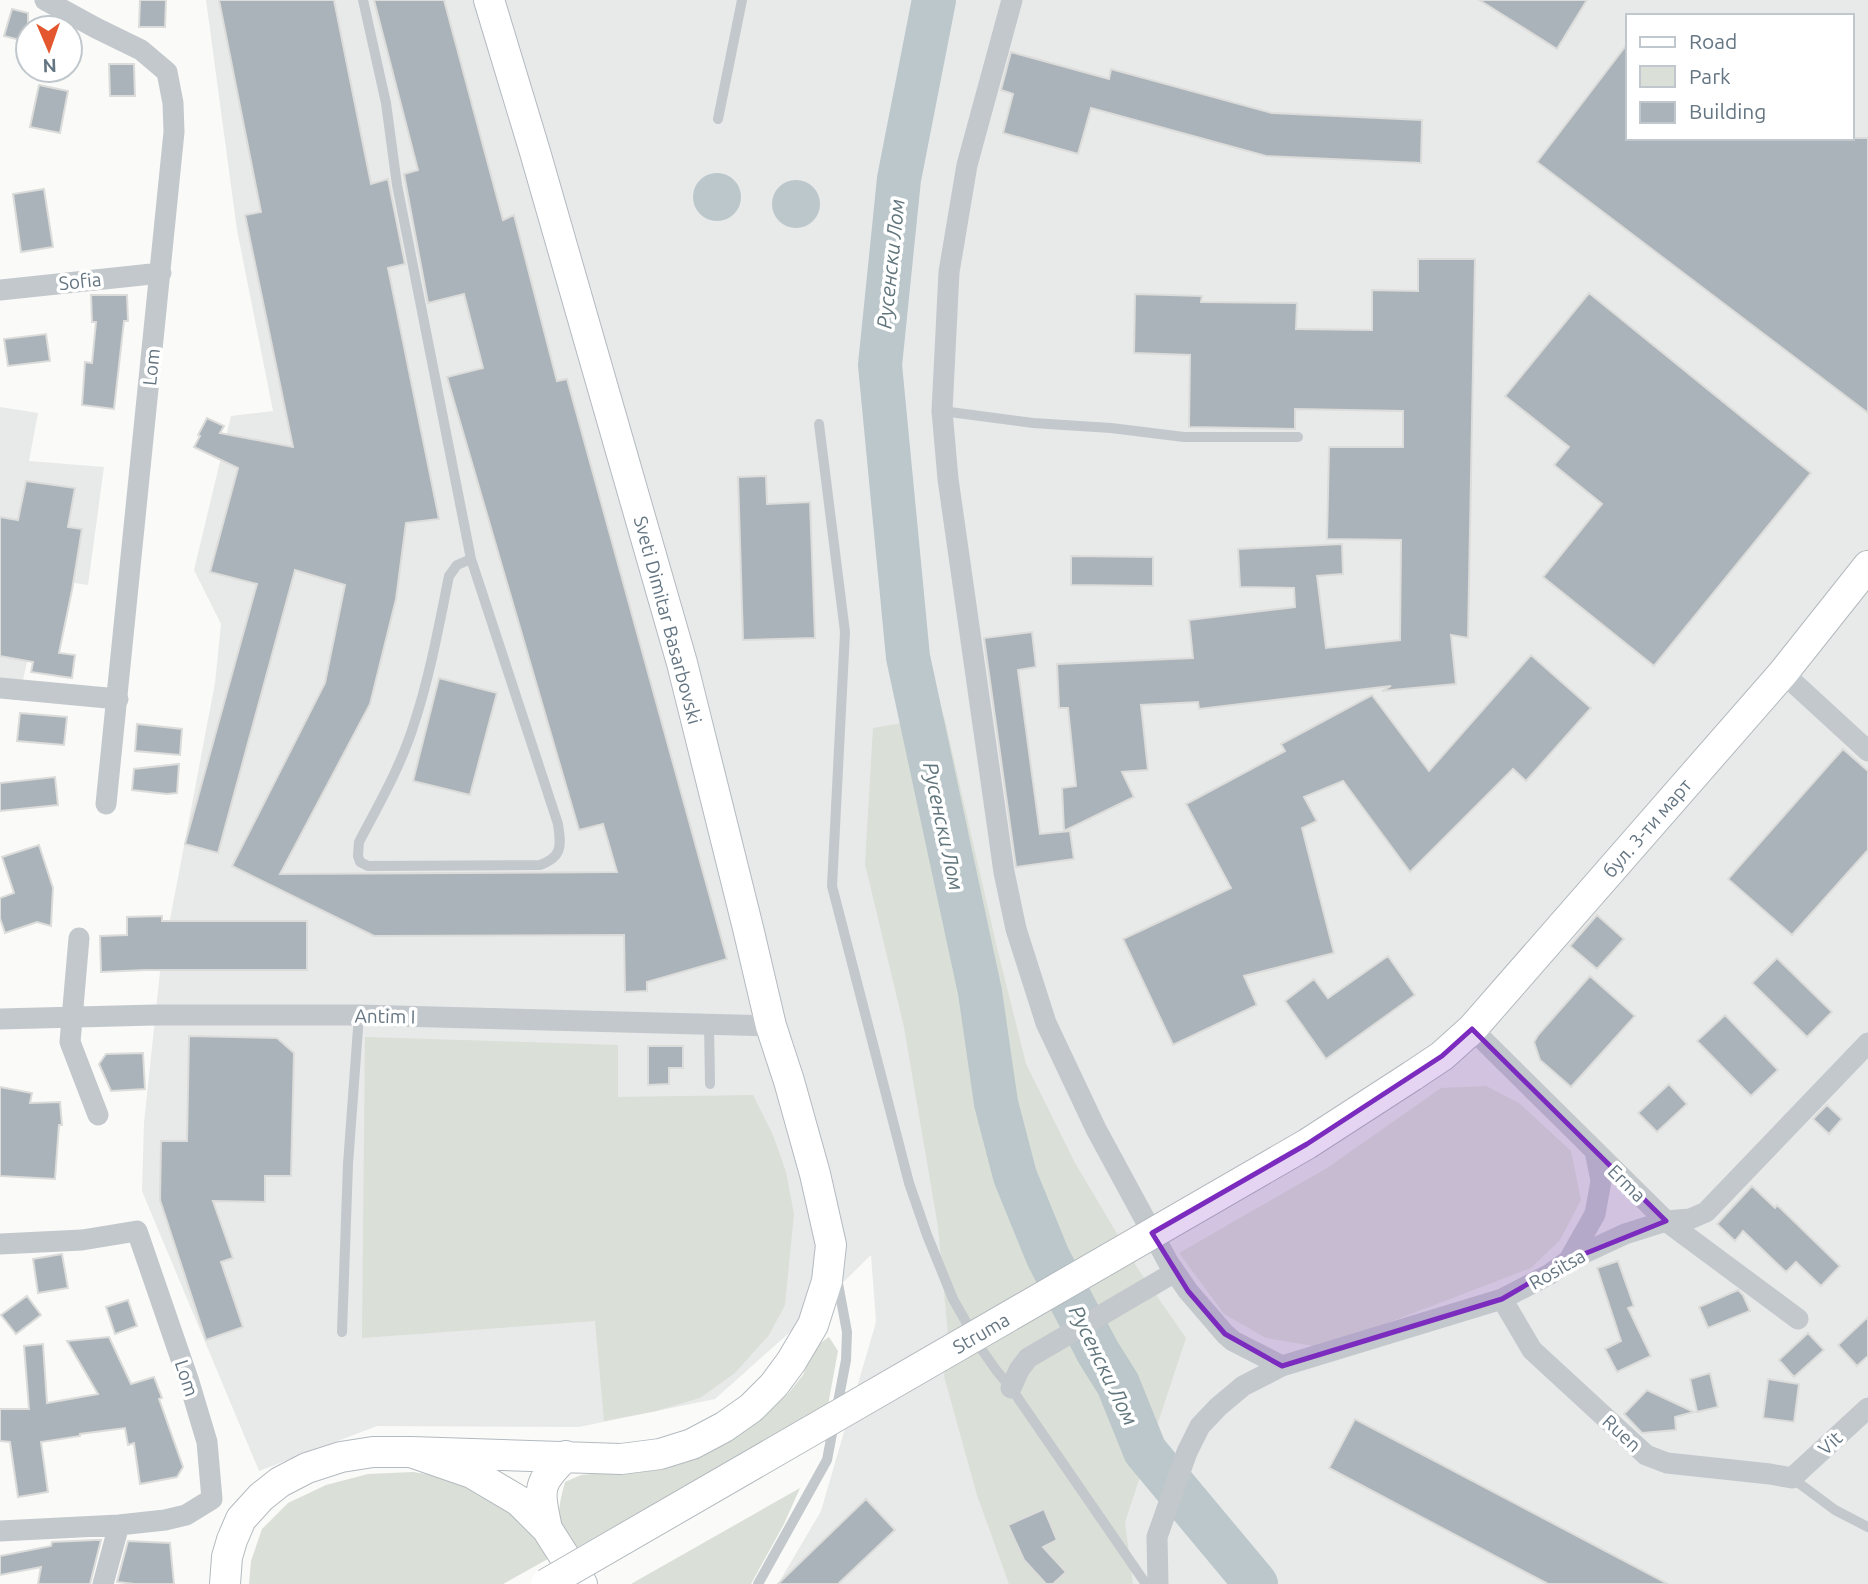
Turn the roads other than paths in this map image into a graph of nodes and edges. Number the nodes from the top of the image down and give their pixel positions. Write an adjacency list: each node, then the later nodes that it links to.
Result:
1 (45, 0): 7 (street, Lom)
2 (363, 0): 12 (lane)
3 (489, 0): 24 (street, Sveti Dimitar Basarbovski)
4 (743, 0): 6 (lane)
5 (1012, 0): 9 (street)
6 (718, 119)
7 (161, 273): 8 (street, Sofia); 16 (street, Lom)
8 (0, 290)
9 (942, 411): 11 (lane); 35 (street)
10 (819, 424): 40 (lane)
11 (1298, 437)
12 (471, 559): 12 (lane)
13 (1868, 566): 14 (street, бул. 3-ти март)
14 (1783, 673): 17 (street); 25 (street, бул. 3-ти март)
15 (0, 688): 16 (street)
16 (118, 699): 18 (street, Lom)
17 (1868, 751)
18 (106, 804)
19 (79, 938): 21 (street)
20 (359, 1015): 21 (street, Antim I); 23 (street, Antim I); 38 (lane)
21 (72, 1018): 22 (street, Antim I); 29 (street)
22 (0, 1019)
23 (709, 1024): 24 (street, Antim I); 28 (lane)
24 (771, 1026): 33 (street, Sveti Dimitar Basarbovski)
25 (1472, 1029): 27 (street, бул. 3-ти март); 30 (street, Erma)
26 (1867, 1047): 31 (street, Rositsa)
27 (1412, 1076): 51 (street, Struma, bridge)
28 (710, 1084)
29 (98, 1115)
30 (1595, 1150): 31 (street, Erma); 34 (street)
31 (1666, 1221): 34 (street, Rositsa); 37 (street, Erma)
32 (0, 1244): 45 (street, Lom)
33 (831, 1245): 43 (street, Sveti Dimitar Basarbovski); 53 (lane)
34 (1569, 1259): 36 (street, Rositsa)
35 (1175, 1272): 39 (street); 40 (street)
36 (1502, 1300): 39 (street, Rositsa); 44 (street, Ruen)
37 (1798, 1319)
38 (342, 1332)
39 (1282, 1366): 55 (street, Rositsa)
40 (1011, 1388): 54 (lane)
41 (1868, 1408): 44 (street, Vit)
42 (411, 1452): 43 (street, Sveti Dimitar Basarbovski); 47 (street); 50 (street, Sveti Dimitar Basarbovski)
43 (566, 1456): 47 (street)
44 (1793, 1478): 46 (lane)
45 (119, 1525): 48 (street); 49 (street)
46 (1868, 1527)
47 (547, 1529): 52 (street)
48 (0, 1531)
49 (103, 1584)
50 (225, 1584)
51 (546, 1584)
52 (582, 1584)
53 (758, 1584)
54 (1146, 1584)
55 (1158, 1584)

